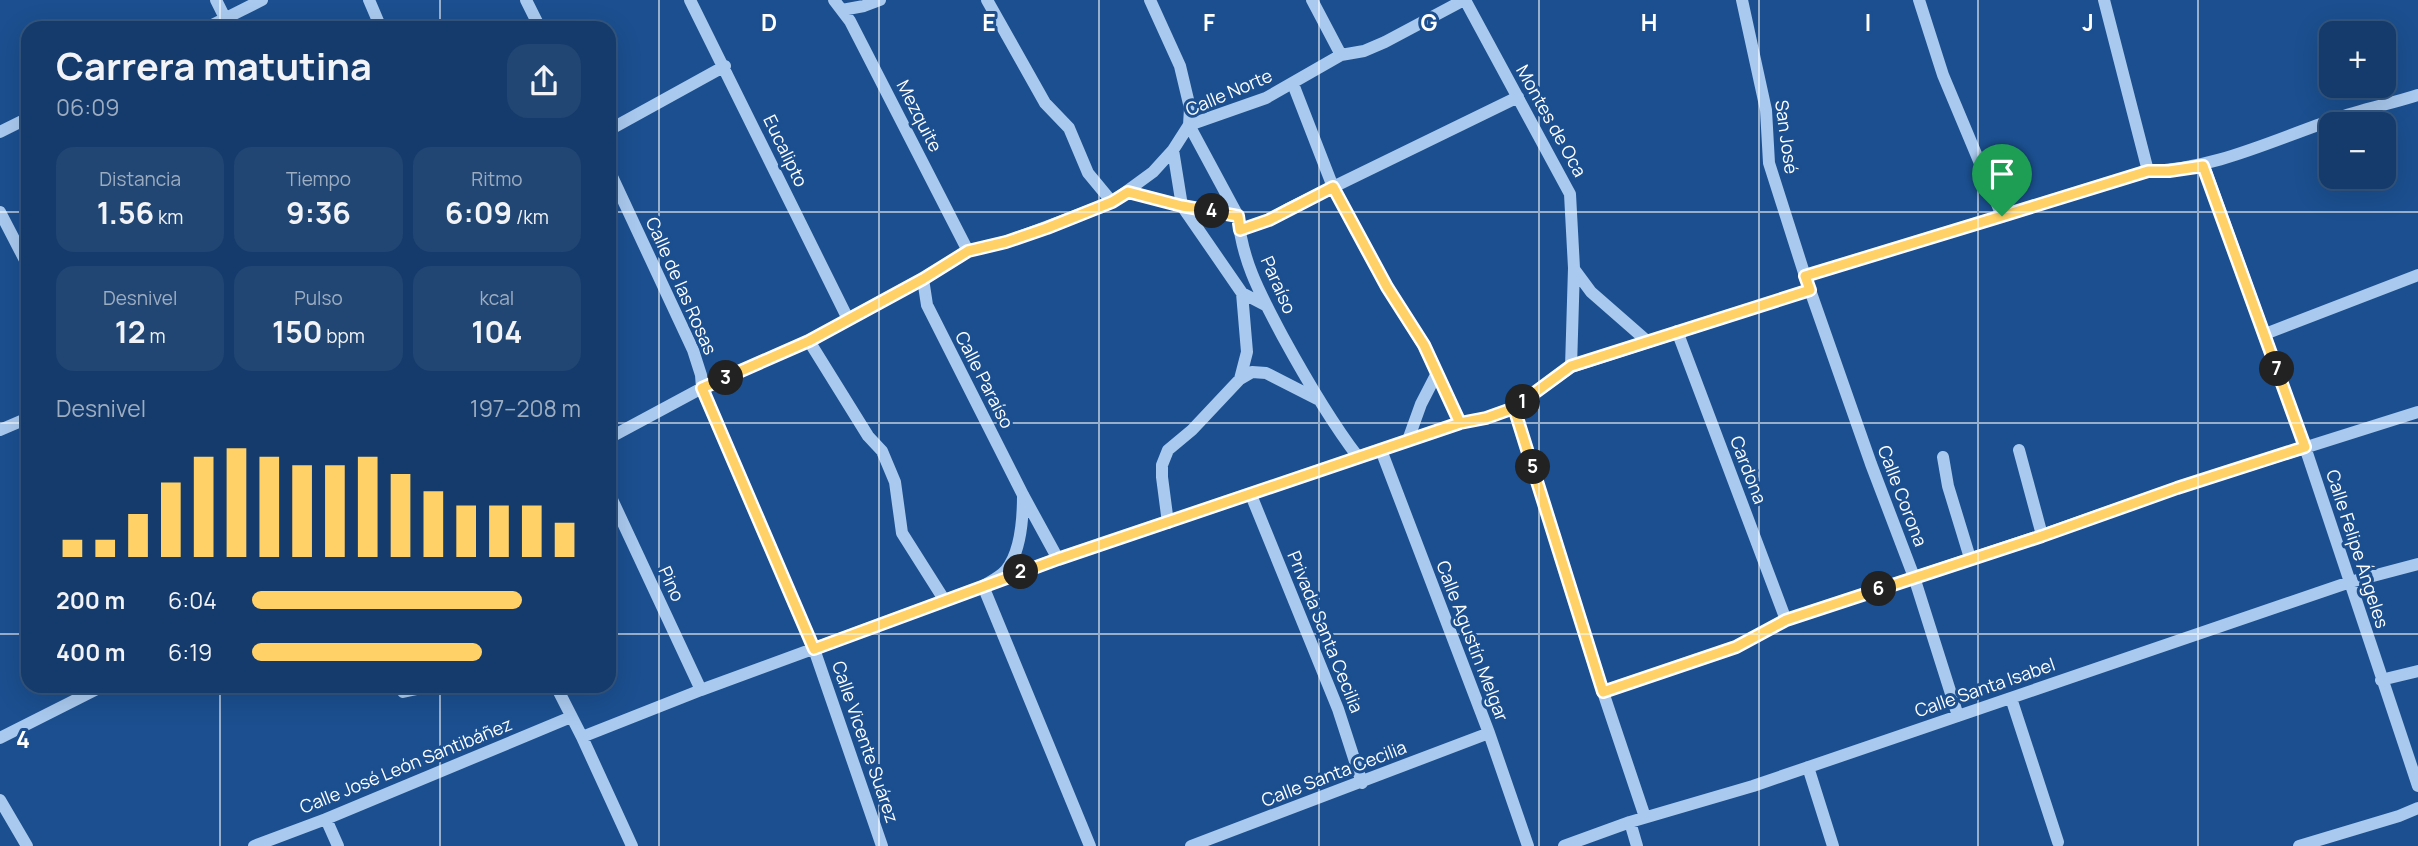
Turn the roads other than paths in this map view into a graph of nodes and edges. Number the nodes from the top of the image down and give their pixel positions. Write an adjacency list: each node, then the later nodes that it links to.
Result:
1 (216, 0): 15 (street)
2 (262, 0): 16 (street)
3 (369, 0): 17 (street)
4 (526, 0): 18 (street)
5 (690, 0): 20 (street, Eucalipto)
6 (880, 0): 14 (street)
7 (987, 0): 34 (street)
8 (1150, 0): 25 (street, Paraíso)
9 (1312, 0): 19 (street)
10 (1464, 0): 19 (street, Calle Norte); 23 (street, Montes de Oca)
11 (1742, 0): 44 (street, San José)
12 (1919, 0): 38 (street)
13 (2104, 0): 30 (street)
14 (838, 5): 40 (street, Mezquite)
15 (227, 21)
16 (231, 21)
17 (378, 21)
18 (536, 21)
19 (1341, 55): 21 (street, Calle Norte)
20 (725, 66): 26 (street); 49 (street, Eucalipto)
21 (1293, 84): 25 (street, Calle Norte); 32 (street)
22 (2418, 95): 29 (street)
23 (1518, 97): 32 (street); 42 (street, Montes de Oca)
24 (21, 122): 27 (street)
25 (1189, 125): 28 (street, Calle Norte); 37 (street, Paraíso)
26 (616, 126)
27 (0, 132)
28 (1173, 150): 33 (street, Calle Norte); 35 (street)
29 (2203, 166): 30 (street); 51 (street, Calle Felipe Ángeles)
30 (2148, 171): 38 (street)
31 (616, 185): 57 (street, Calle de las Rosas)
32 (1333, 187): 39 (street); 55 (street)
33 (1128, 192): 34 (street, Calle Norte); 35 (street)
34 (1112, 202): 40 (street, Calle Norte)
35 (1182, 206): 37 (street); 47 (street)
36 (0, 212): 41 (street)
37 (1238, 216): 39 (street, Paraíso)
38 (2002, 216): 44 (street)
39 (1240, 230): 48 (street, Paraíso)
40 (968, 251): 45 (street, Calle Norte)
41 (21, 252)
42 (1574, 268): 53 (street); 54 (street, Montes de Oca)
43 (2418, 275): 51 (street)
44 (1805, 276): 46 (street)
45 (923, 279): 49 (street, Calle Norte); 71 (street, Calle Paraíso)
46 (1810, 290): 50 (street); 79 (street, Calle Corona)
47 (1242, 293): 48 (street); 56 (street)
48 (1266, 306): 58 (street, Paraíso)
49 (848, 319): 52 (street, Calle Norte)
50 (1677, 331): 53 (street); 83 (street, Cardona)
51 (2265, 334): 66 (street, Calle Felipe Ángeles)
52 (809, 341): 57 (street, Calle Norte); 82 (street)
53 (1647, 341): 54 (street)
54 (1571, 366): 59 (street)
55 (1437, 373): 62 (street); 65 (street)
56 (1240, 379): 58 (street); 74 (street)
57 (702, 388): 64 (street, Calle Norte); 84 (street, Calle de las Rosas)
58 (1318, 400): 69 (street, Paraíso)
59 (1514, 408): 62 (street); 88 (street)
60 (2418, 412): 66 (street)
61 (21, 421): 63 (street)
62 (1460, 423): 65 (street)
63 (0, 430)
64 (616, 434)
65 (1408, 440): 67 (street)
66 (2305, 447): 75 (street); 80 (street, Calle Felipe Ángeles)
67 (1381, 450): 69 (street); 94 (street, Calle Agustín Melgar)
68 (2019, 450): 75 (street)
69 (1358, 457): 72 (street)
70 (1943, 457): 76 (street)
71 (1023, 495): 77 (street, Calle Paraíso); 81 (street)
72 (1251, 495): 74 (street); 98 (street, Privada Santa Cecilia)
73 (616, 508): 87 (street, Pino)
74 (1168, 523): 77 (street)
75 (2042, 536): 76 (street)
76 (1970, 558): 79 (street)
77 (1058, 559): 81 (street)
78 (2418, 565): 80 (street, Calle Santa Isabel)
79 (1914, 577): 83 (street); 92 (street, Calle Corona)
80 (2350, 582): 86 (street, Calle Felipe Ángeles); 91 (street, Calle Santa Isabel)
81 (983, 586): 82 (street); 112 (street)
82 (945, 601): 84 (street)
83 (1786, 620): 88 (street)
84 (814, 649): 87 (street); 111 (street, Calle Vicente Suárez)
85 (2418, 671): 86 (street)
86 (2381, 680): 99 (street, Calle Felipe Ángeles)
87 (701, 690): 95 (street)
88 (1603, 692): 102 (street)
89 (89, 693): 96 (street)
90 (559, 693): 93 (street)
91 (2011, 698): 92 (street, Calle Santa Isabel); 106 (street)
92 (1958, 716): 97 (street, Calle Santa Isabel)
93 (571, 718): 95 (street); 103 (street, Calle José León Santibáñez)
94 (1489, 733): 98 (street, Calle Santa Cecilia); 114 (street, Calle Agustín Melgar)
95 (582, 737): 110 (street)
96 (0, 738)
97 (1808, 767): 102 (street, Calle Santa Isabel); 117 (street)
98 (1362, 783): 105 (street, Calle Santa Cecilia)
99 (2418, 786)
100 (0, 800): 107 (street)
101 (2418, 808): 118 (street)
102 (1645, 817): 104 (street, Calle Santa Isabel)
103 (326, 819): 108 (street, Calle José León Santibáñez); 109 (street)
104 (1630, 822): 115 (street, Calle Santa Isabel); 116 (street)
105 (1221, 841): 113 (street, Calle Santa Cecilia)
106 (2058, 842)
107 (27, 846)
108 (254, 846)
109 (338, 846)
110 (632, 846)
111 (882, 846)
112 (1090, 846)
113 (1191, 846)
114 (1528, 846)
115 (1564, 846)
116 (1637, 846)
117 (1833, 846)
118 (2299, 846)

